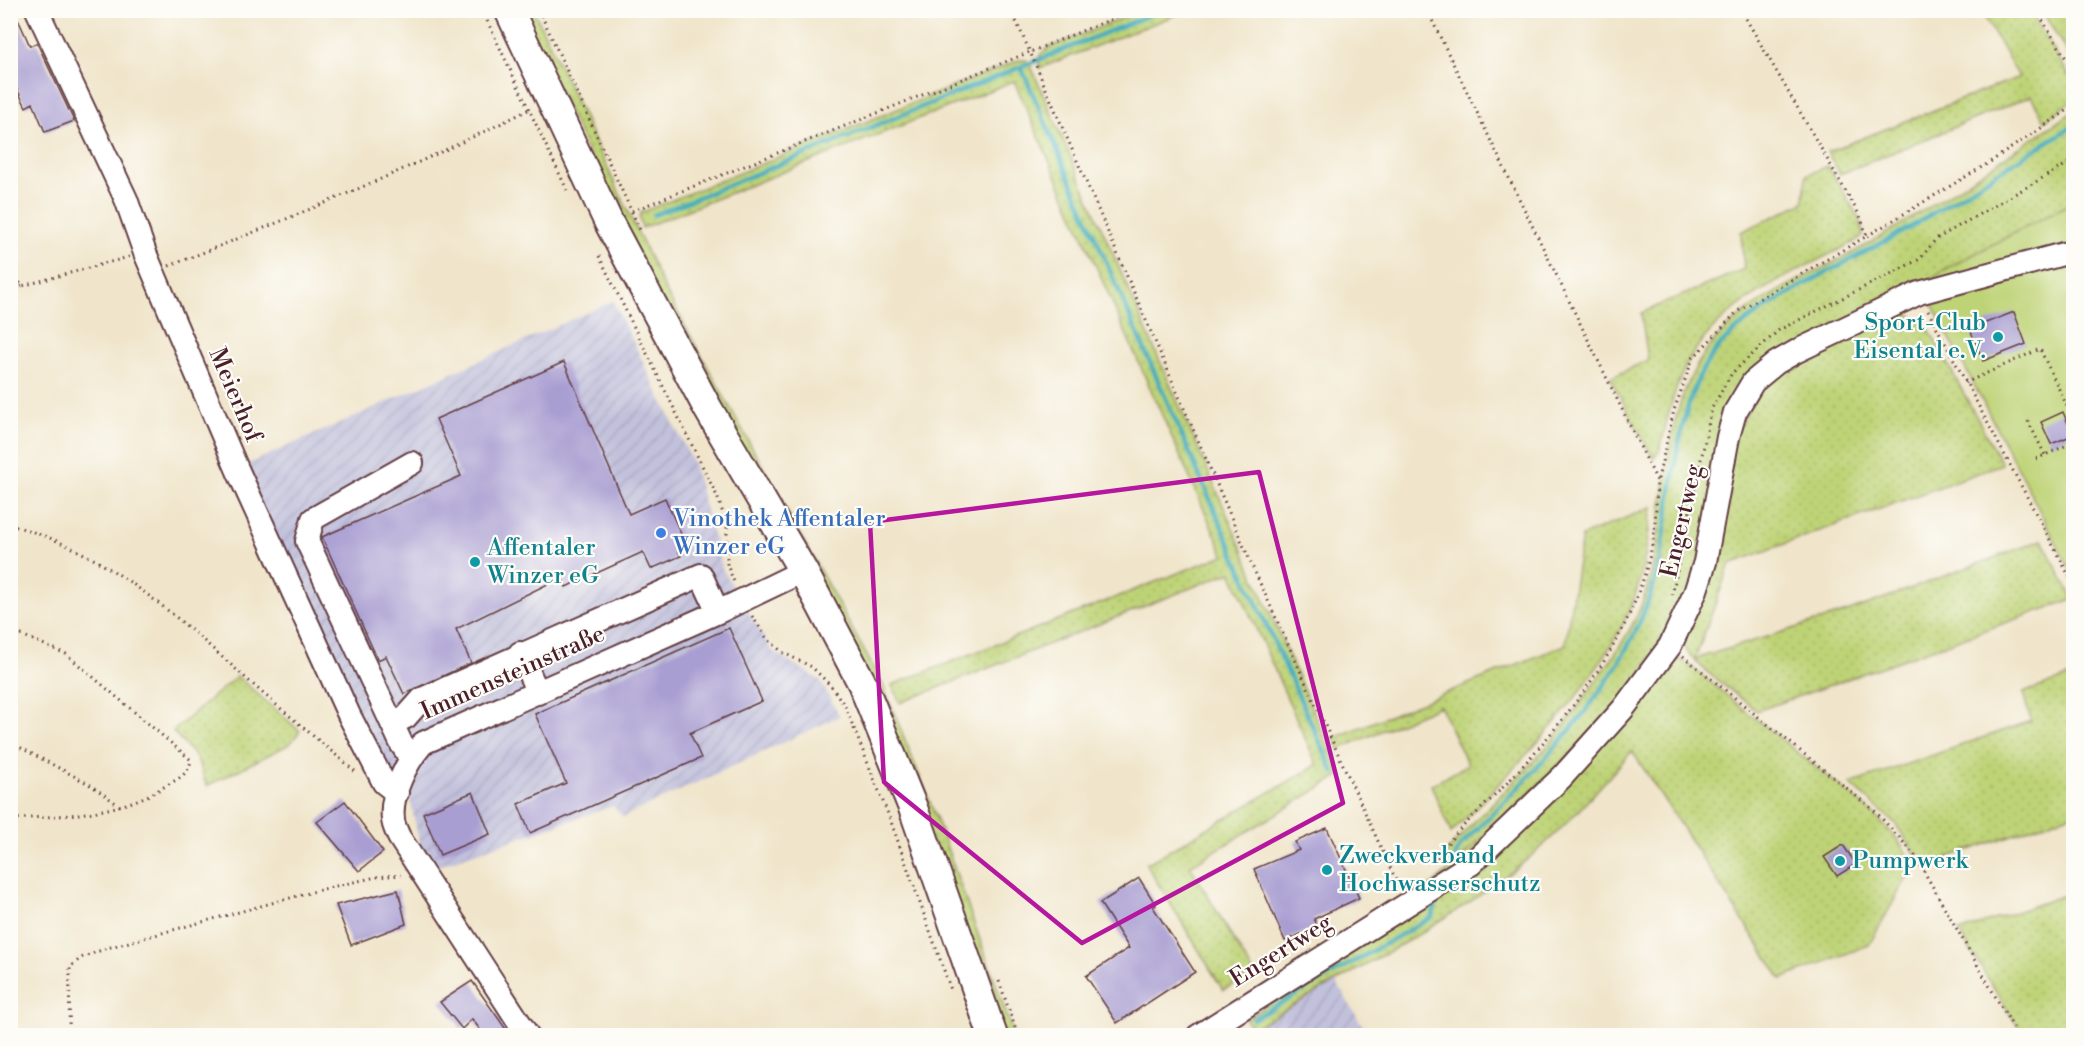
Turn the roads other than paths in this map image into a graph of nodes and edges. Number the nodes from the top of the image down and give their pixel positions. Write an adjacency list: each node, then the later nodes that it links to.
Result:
1 (37, 10): 13 (street, Meierhof)
2 (509, 10): 5 (main road)
3 (2073, 251): 16 (street, Engertweg)
4 (412, 463): 11 (street)
5 (803, 571): 7 (street, Immensteinstraße); 15 (main road)
6 (622, 611): 7 (street); 8 (street); 9 (street)
7 (718, 612): 8 (street, Immensteinstraße)
8 (637, 647): 10 (street, Immensteinstraße)
9 (520, 653): 10 (street); 11 (street)
10 (538, 693): 12 (street, Immensteinstraße)
11 (392, 724): 12 (street)
12 (410, 757): 13 (street, Immensteinstraße)
13 (397, 793): 14 (street, Immensteinstraße)
14 (528, 1035)
15 (993, 1035)
16 (1198, 1035)

